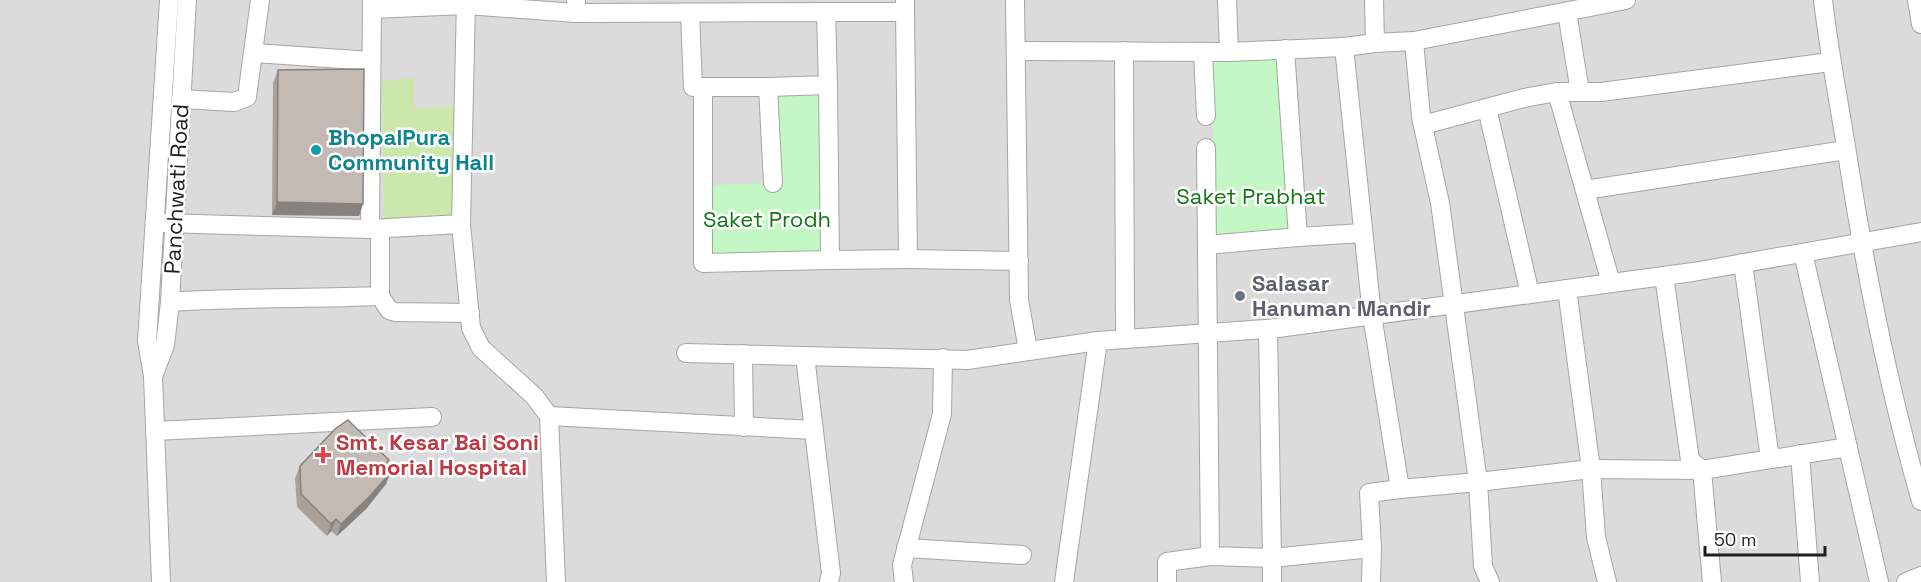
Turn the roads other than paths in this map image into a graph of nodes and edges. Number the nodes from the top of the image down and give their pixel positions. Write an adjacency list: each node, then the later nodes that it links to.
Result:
1 (169, 0): 42 (street, Panchwati Road)
2 (187, 0): 34 (street, Panchwati Road)
3 (260, 0): 26 (street)
4 (1015, 0): 22 (street)
5 (1227, 0): 25 (street)
6 (1374, 0): 19 (street)
7 (1625, 0): 15 (street)
8 (1823, 0): 28 (street)
9 (1917, 0): 17 (street)
10 (466, 3): 11 (street); 12 (street); 44 (street)
11 (372, 5): 27 (street)
12 (576, 6): 16 (street)
13 (905, 6): 14 (street); 52 (street)
14 (826, 12): 16 (street); 29 (street)
15 (1567, 12): 18 (street); 33 (street)
16 (690, 13): 30 (street)
17 (1921, 24)
18 (1414, 41): 19 (street); 37 (street)
19 (1375, 43): 20 (street)
20 (1344, 46): 21 (street); 47 (street)
21 (1285, 49): 25 (street); 48 (street)
22 (1016, 51): 23 (street); 54 (street)
23 (1124, 51): 24 (street); 67 (street)
24 (1203, 52): 25 (street); 36 (street)
25 (1229, 52)
26 (255, 53): 27 (street); 34 (street)
27 (371, 61): 45 (street)
28 (1830, 62): 33 (street); 39 (street)
29 (828, 85): 31 (street); 53 (street)
30 (703, 87): 31 (street); 53 (street)
31 (768, 87): 40 (street)
32 (1557, 92): 33 (street); 35 (street); 41 (street)
33 (1580, 92)
34 (181, 99): 43 (street, Panchwati Road)
35 (1487, 108): 37 (street); 59 (street)
36 (1206, 116)
37 (1423, 125): 62 (street)
38 (1206, 148): 50 (street)
39 (1846, 150): 41 (street); 49 (street)
40 (773, 183)
41 (1585, 190): 57 (street)
42 (155, 223): 43 (street); 74 (street, Panchwati Road)
43 (174, 224): 45 (street); 61 (street, Panchwati Road)
44 (461, 224): 45 (street); 63 (street)
45 (375, 229): 60 (street)
46 (1921, 232): 49 (street)
47 (1363, 233): 48 (street); 64 (street)
48 (1298, 237): 50 (street)
49 (1860, 242): 51 (street); 87 (street)
50 (1207, 245): 66 (street)
51 (1803, 253): 55 (street); 80 (street)
52 (908, 259): 53 (street); 54 (street)
53 (830, 261)
54 (1019, 261): 69 (street)
55 (1743, 263): 56 (street); 82 (street)
56 (1664, 276): 57 (street); 84 (street)
57 (1611, 283): 58 (street)
58 (1567, 289): 59 (street); 83 (street)
59 (1530, 294): 62 (street)
60 (380, 296): 61 (street); 63 (street)
61 (170, 302): 74 (street, Panchwati Road)
62 (1454, 304): 64 (street); 85 (street)
63 (470, 313): 75 (street)
64 (1372, 315): 65 (street); 86 (street)
65 (1268, 329): 66 (street); 92 (street)
66 (1207, 333): 67 (street); 91 (street)
67 (1125, 339): 68 (street)
68 (1098, 341): 69 (street); 98 (street)
69 (1028, 350): 73 (street)
70 (686, 353): 71 (street)
71 (742, 354): 72 (street); 77 (street)
72 (805, 356): 73 (street); 78 (street)
73 (943, 358): 88 (street)
74 (153, 376): 79 (street, Panchwati Road)
75 (549, 416): 77 (street); 95 (street)
76 (432, 417): 79 (street)
77 (744, 427): 78 (street)
78 (814, 430): 96 (street)
79 (155, 431): 94 (street, Panchwati Road)
80 (1848, 447): 81 (street); 106 (street)
81 (1800, 454): 82 (street); 105 (street)
82 (1770, 459): 84 (street)
83 (1591, 469): 84 (street); 85 (street); 103 (street)
84 (1702, 470): 104 (street)
85 (1478, 482): 86 (street); 102 (street)
86 (1400, 489): 89 (street)
87 (1921, 501)
88 (906, 548): 90 (street); 97 (street)
89 (1372, 548): 92 (street); 101 (street)
90 (1022, 555)
91 (1210, 556): 92 (street); 99 (street)
92 (1272, 558): 100 (street)
93 (1921, 576): 107 (street)
94 (161, 582)
95 (556, 582)
96 (829, 582)
97 (904, 582)
98 (1064, 582)
99 (1167, 582)
100 (1272, 582)
101 (1371, 582)
102 (1490, 582)
103 (1607, 582)
104 (1712, 582)
105 (1810, 582)
106 (1879, 582)
107 (1906, 582)

